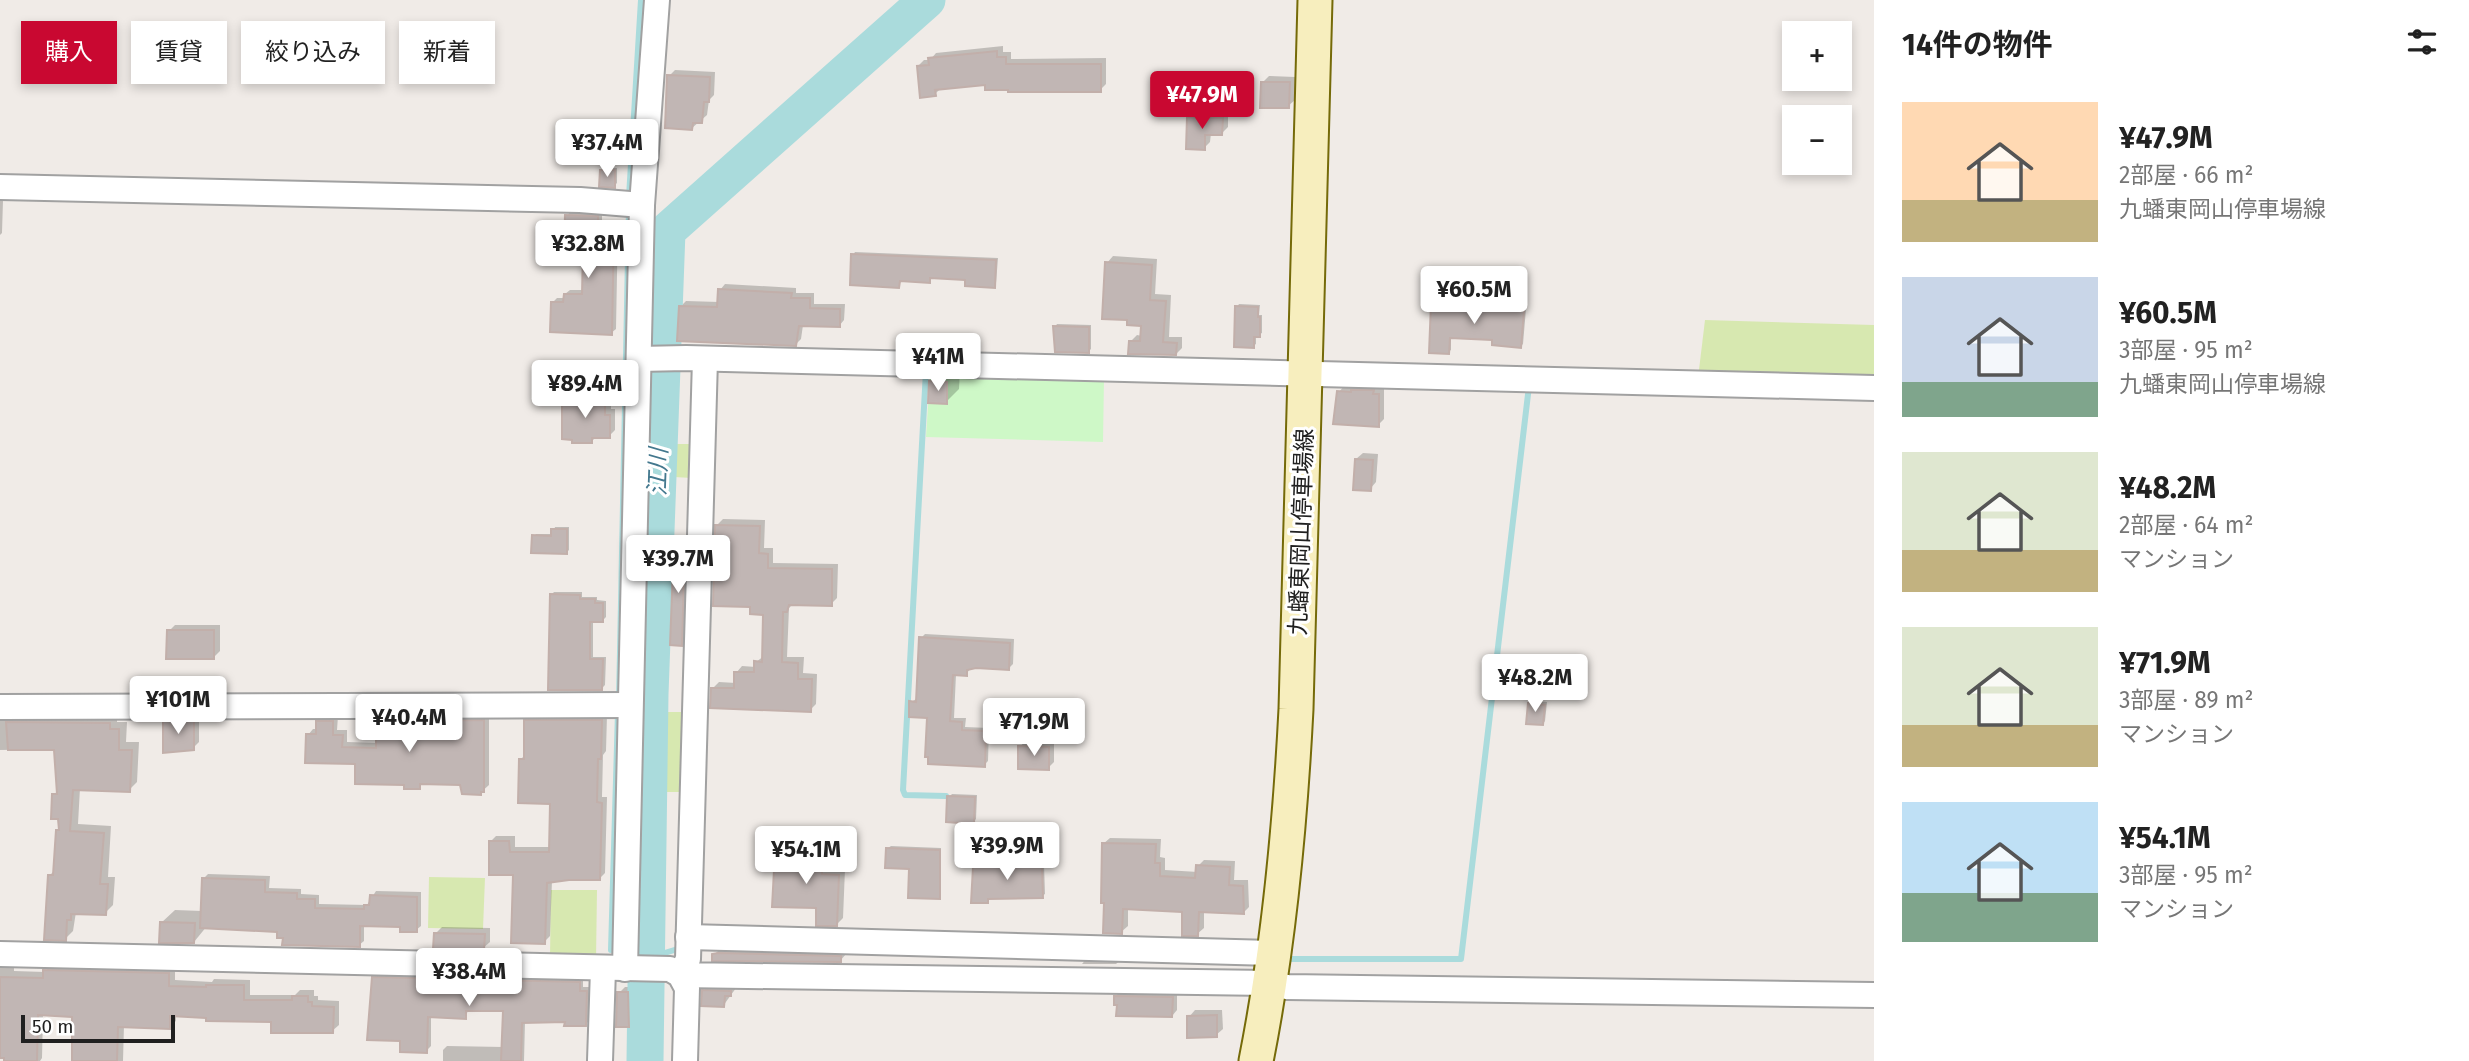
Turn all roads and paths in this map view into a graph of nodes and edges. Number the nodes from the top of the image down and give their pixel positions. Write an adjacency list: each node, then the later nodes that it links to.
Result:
1 (657, 0): 4 (street)
2 (1315, 0): 7 (main road, 九蟠東岡山停車場線)
3 (0, 187): 4 (street)
4 (632, 206): 5 (street)
5 (639, 359): 6 (street); 9 (street)
6 (700, 362): 7 (street); 12 (street)
7 (1306, 374): 8 (street); 13 (main road, 九蟠東岡山停車場線)
8 (1874, 388)
9 (622, 705): 10 (street); 14 (street)
10 (0, 707)
11 (0, 954): 14 (street)
12 (683, 955): 13 (street); 13 (street); 14 (street); 17 (street)
13 (1272, 968): 15 (street); 18 (main road, 九蟠東岡山停車場線)
14 (621, 969): 16 (street)
15 (1874, 995)
16 (600, 1061)
17 (685, 1061)
18 (1256, 1061)

